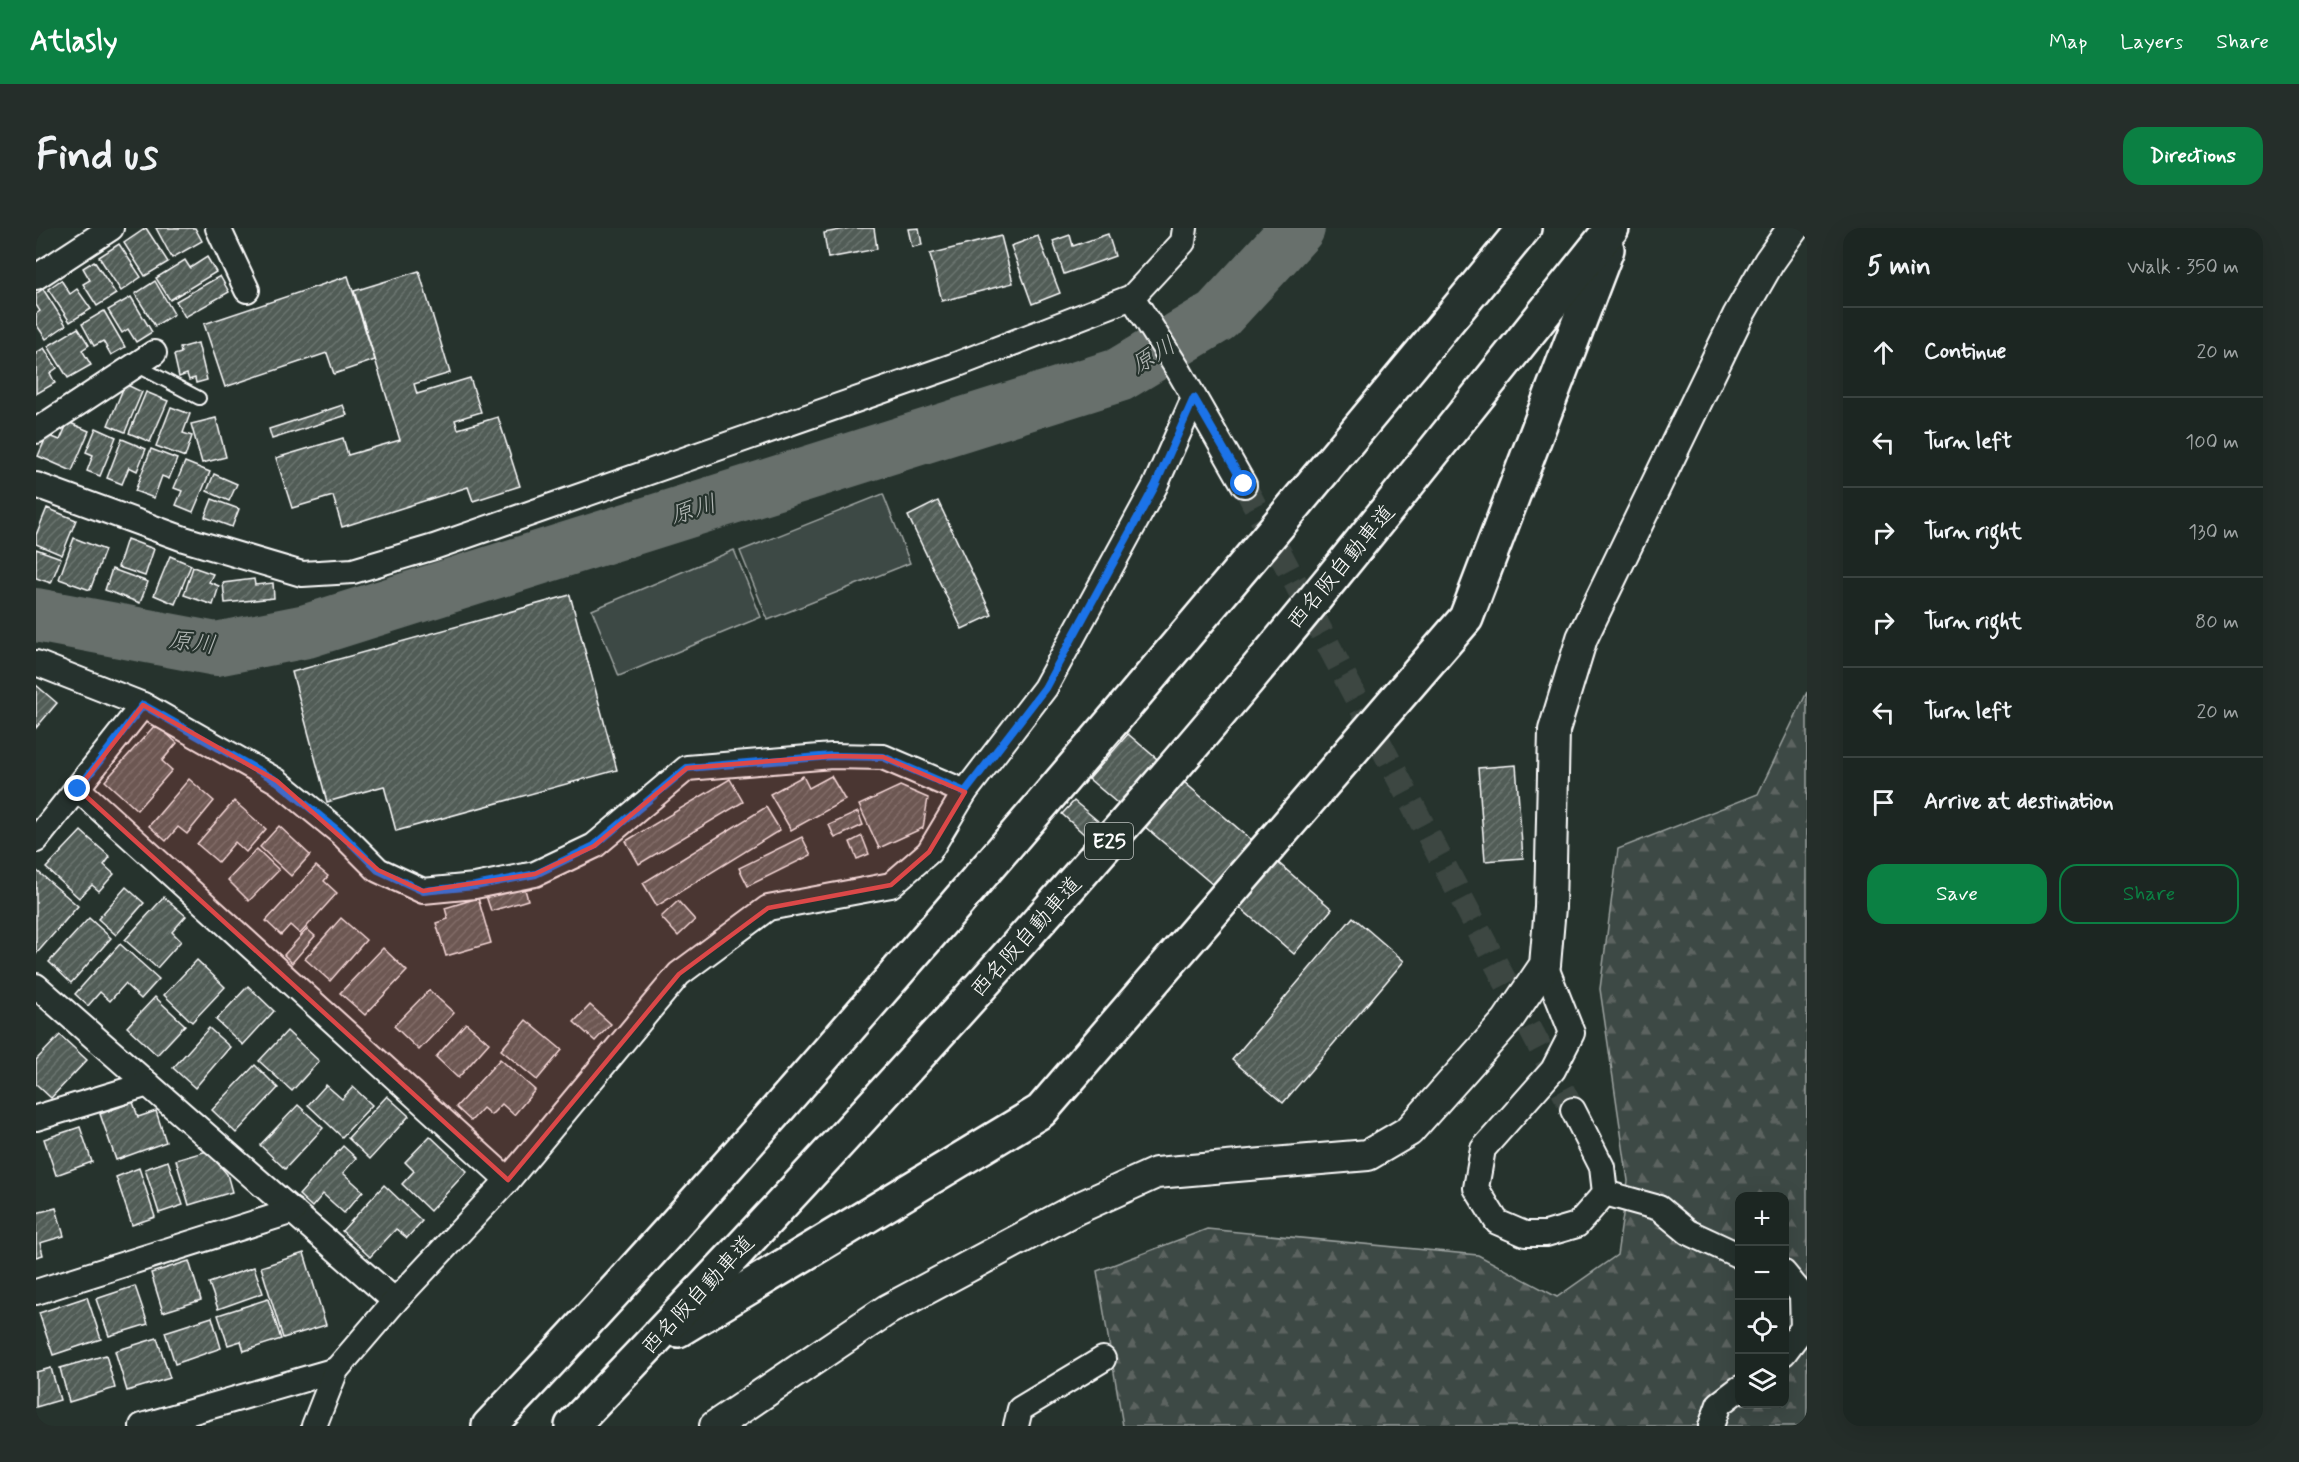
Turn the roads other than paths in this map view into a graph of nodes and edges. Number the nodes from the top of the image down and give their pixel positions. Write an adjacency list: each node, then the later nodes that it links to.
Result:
1 (111, 228): 7 (street)
2 (218, 228): 8 (street)
3 (1185, 228): 9 (street)
4 (1524, 228): 40 (highway)
5 (1614, 228): 34 (highway, 西名阪自動車道 / E25); 34 (highway)
6 (1793, 228): 21 (street)
7 (36, 277)
8 (247, 290)
9 (1138, 307): 12 (street); 15 (street)
10 (145, 359): 11 (lane); 13 (street)
11 (200, 398)
12 (1194, 398): 14 (street); 19 (street)
13 (36, 431)
14 (1244, 484)
15 (36, 485)
16 (36, 663): 17 (street)
17 (143, 705): 18 (street); 19 (street)
18 (78, 789): 20 (street); 26 (street)
19 (965, 792): 26 (street)
20 (36, 840)
21 (1545, 965): 27 (street); 42 (street)
22 (36, 986): 23 (street)
23 (148, 1084): 25 (street); 28 (street)
24 (1573, 1110): 27 (street)
25 (36, 1118)
26 (508, 1180): 32 (street)
27 (1605, 1193): 29 (street)
28 (293, 1211): 31 (street); 32 (street)
29 (1735, 1254)
30 (1789, 1278): 33 (street)
31 (36, 1292)
32 (395, 1301): 36 (street)
33 (1789, 1347)
34 (645, 1350): 41 (highway, 西名阪自動車道 / E25)
35 (1103, 1359): 43 (street)
36 (336, 1370): 38 (street); 39 (street)
37 (1735, 1392): 44 (street)
38 (142, 1426)
39 (314, 1426)
40 (489, 1426)
41 (572, 1426)
42 (715, 1426)
43 (1016, 1426)
44 (1712, 1426)

